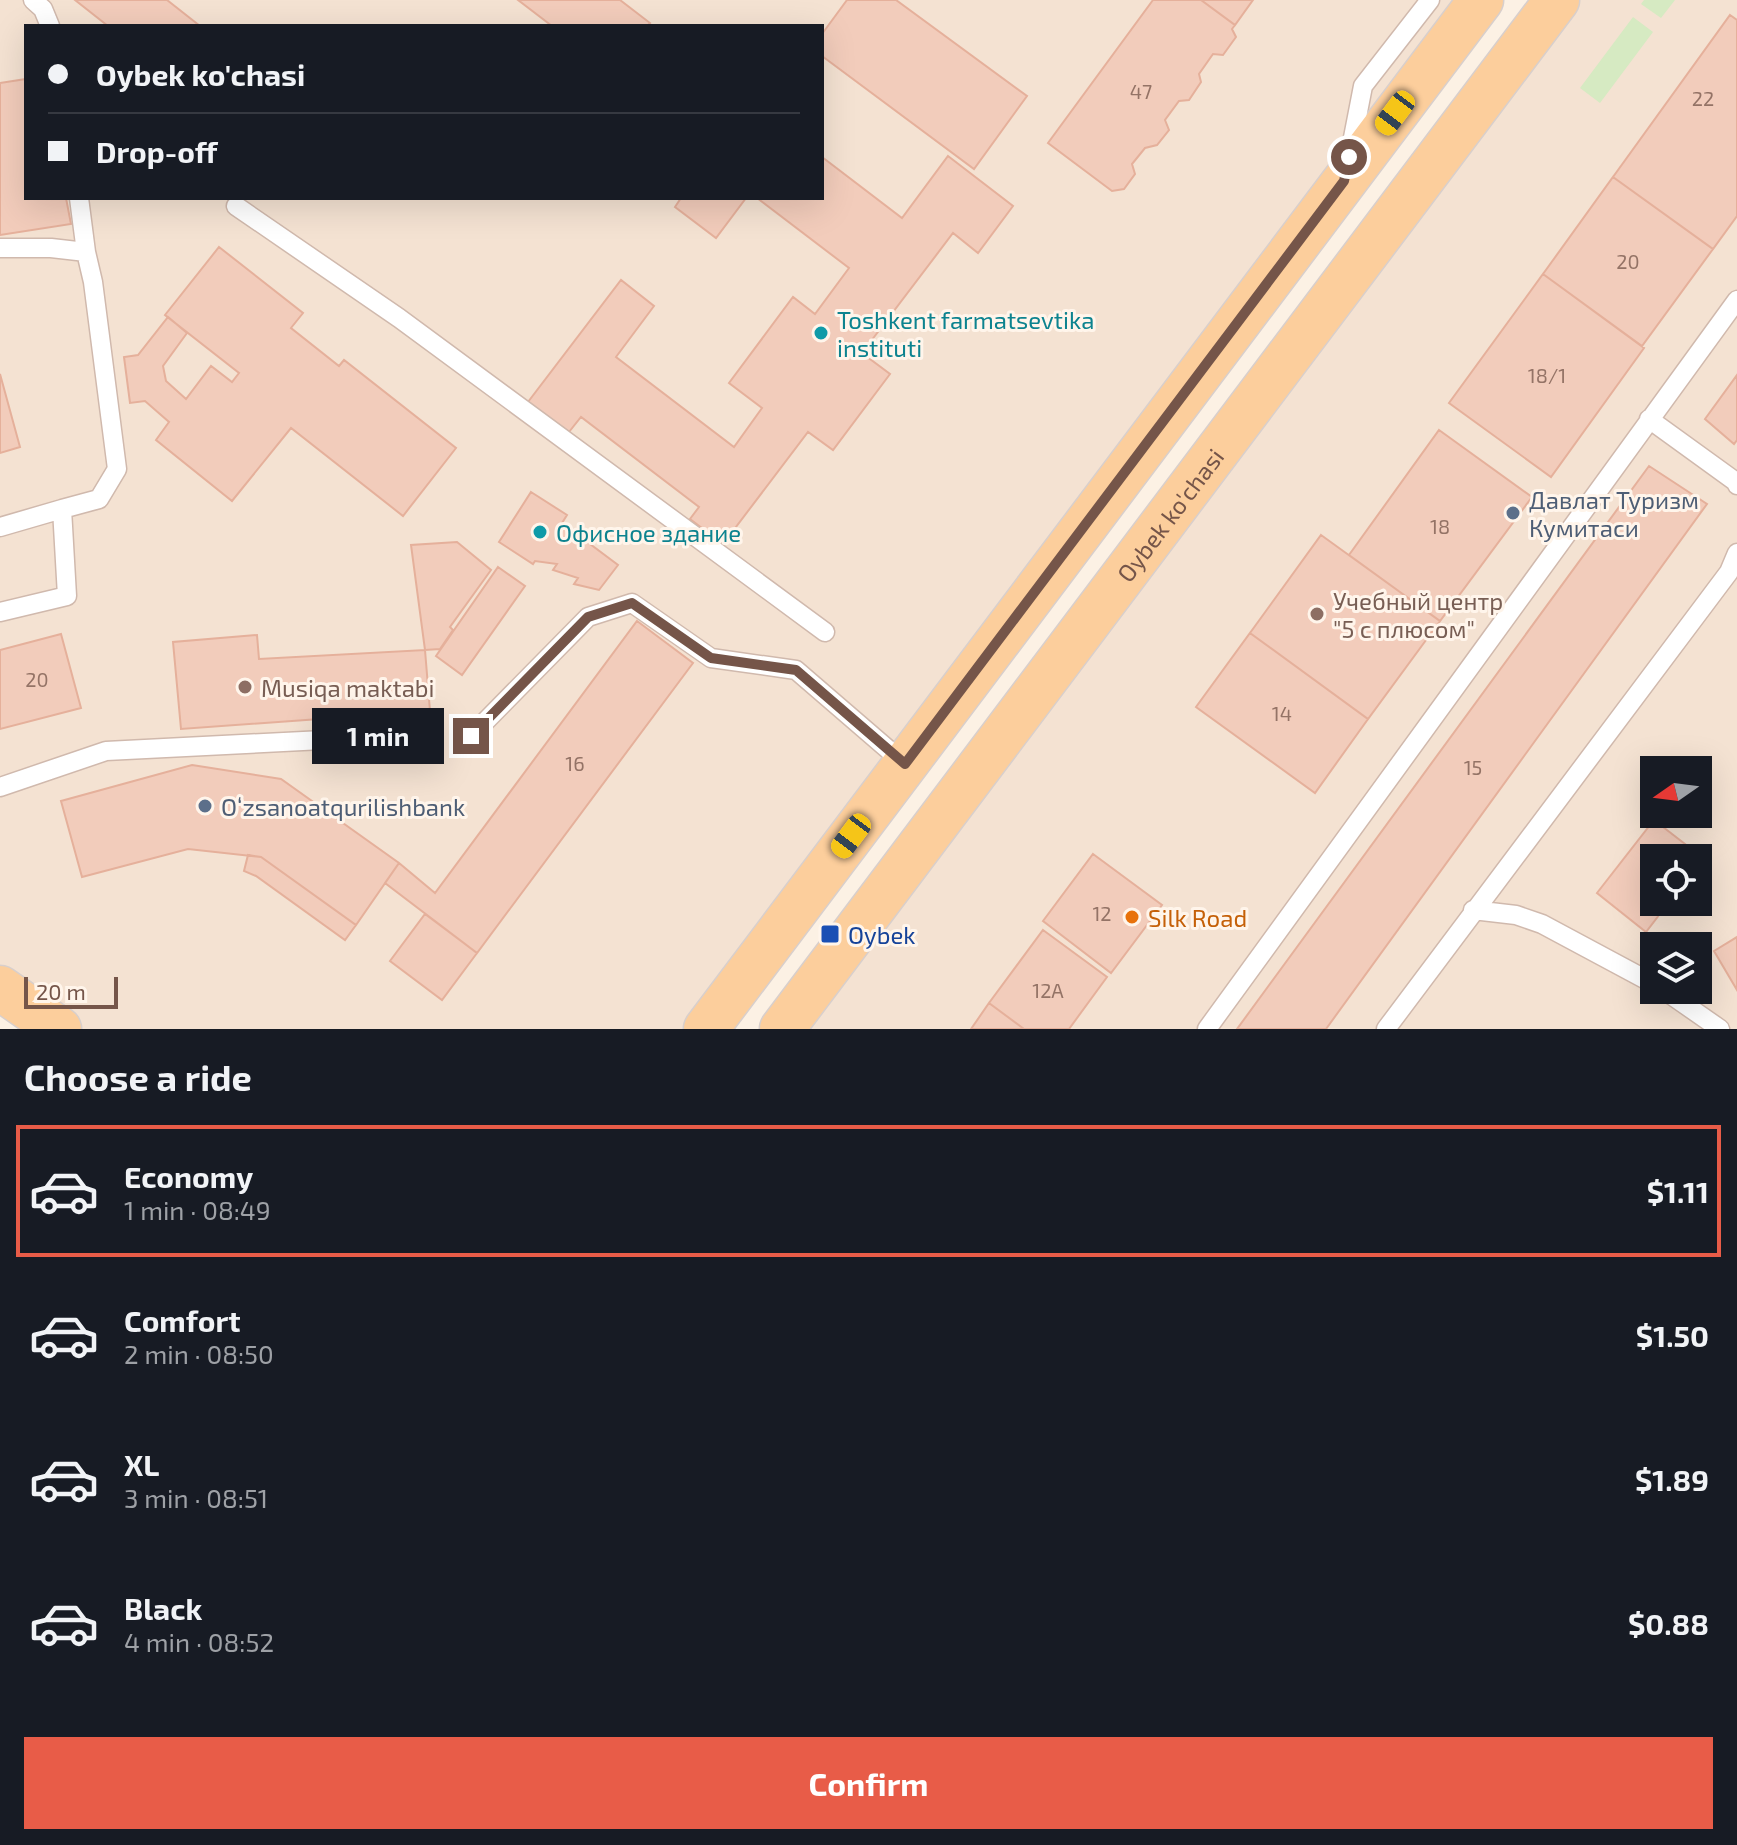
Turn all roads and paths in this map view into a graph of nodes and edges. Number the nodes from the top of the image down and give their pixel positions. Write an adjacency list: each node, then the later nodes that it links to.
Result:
1 (33, 0): 5 (lane)
2 (1430, 0): 6 (lane)
3 (1481, 0): 6 (main road)
4 (1557, 0): 30 (main road, Oybek ko'chasi)
5 (49, 24)
6 (1344, 181): 22 (main road)
7 (79, 200): 10 (lane)
8 (236, 206): 19 (lane)
9 (0, 248): 10 (lane)
10 (86, 252): 15 (lane)
11 (1737, 300): 12 (lane)
12 (1729, 327): 13 (lane)
13 (1649, 419): 14 (lane); 31 (lane)
14 (1737, 485)
15 (62, 509): 16 (lane); 18 (lane)
16 (0, 527)
17 (1737, 553): 24 (lane)
18 (0, 612)
19 (825, 632)
20 (421, 735): 23 (lane)
21 (471, 736): 22 (lane)
22 (905, 764): 29 (main road)
23 (0, 787)
24 (1473, 910): 25 (lane); 32 (lane)
25 (1640, 976)
26 (0, 988): 28 (main road)
27 (1684, 1004): 33 (lane)
28 (59, 1029)
29 (706, 1029)
30 (782, 1029)
31 (1207, 1029)
32 (1386, 1029)
33 (1720, 1029)

